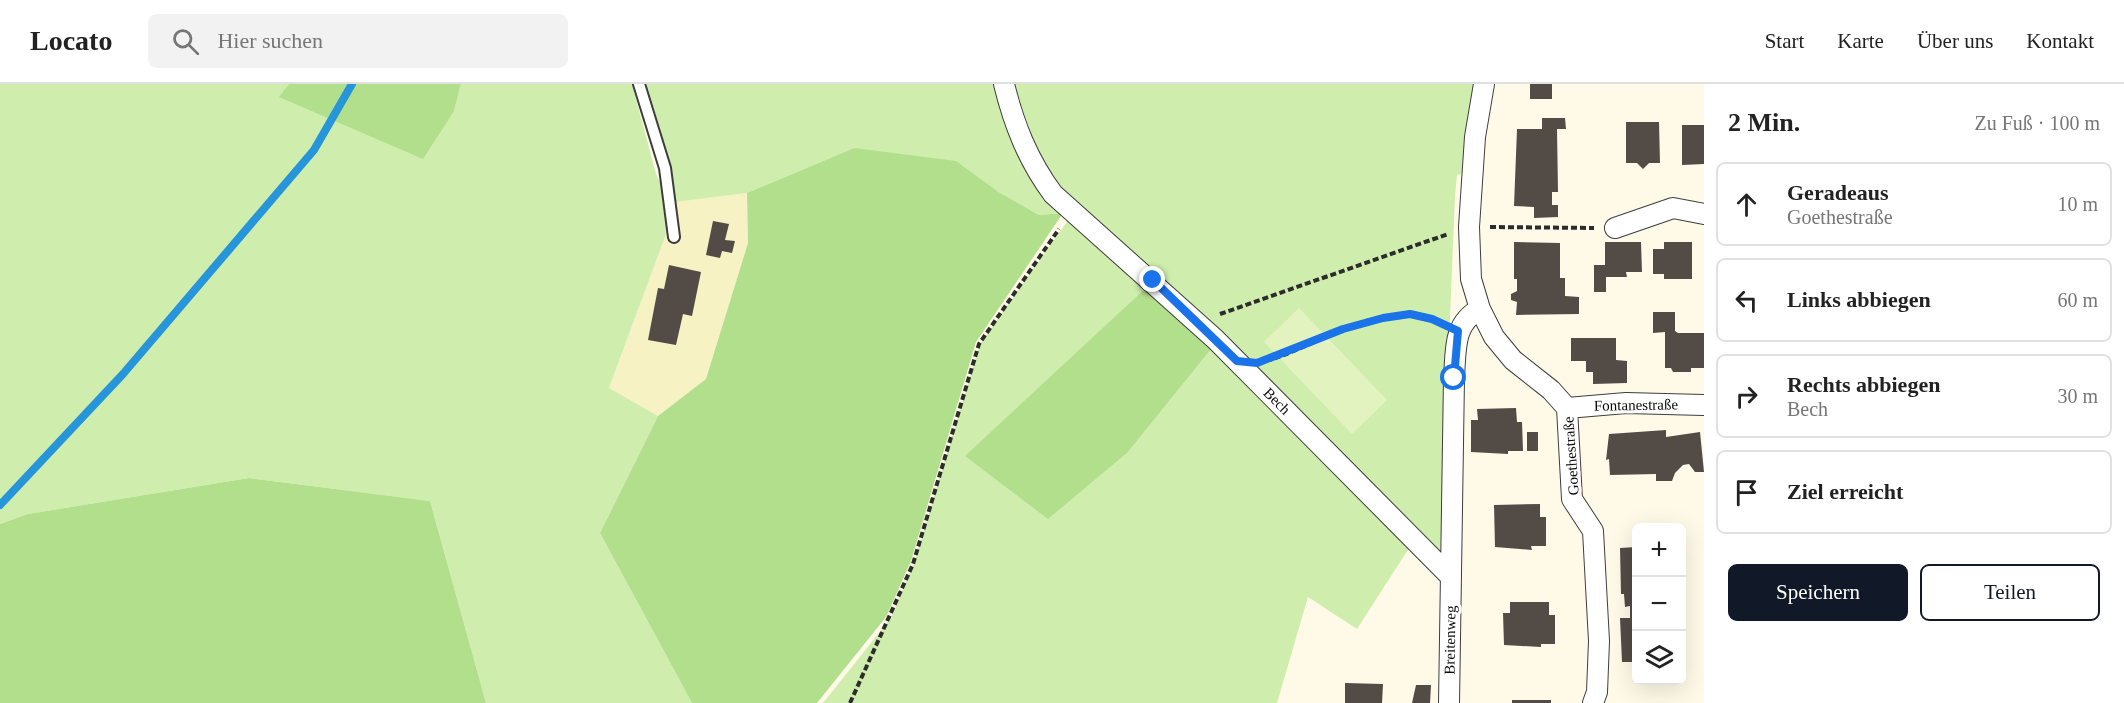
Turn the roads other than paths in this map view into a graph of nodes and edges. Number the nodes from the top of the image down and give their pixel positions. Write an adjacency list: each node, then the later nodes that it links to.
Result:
1 (639, 84): 6 (lane)
2 (1004, 84): 10 (street, Bech)
3 (1485, 84): 7 (street, Goethestraße)
4 (1704, 214): 5 (street)
5 (1615, 228)
6 (674, 237)
7 (1480, 309): 9 (street, Goethestraße); 10 (street)
8 (1704, 405): 9 (street, Fontanestraße)
9 (1567, 408): 12 (street, Goethestraße)
10 (1450, 576): 11 (street, Breitenweg)
11 (1449, 703)
12 (1593, 703)

